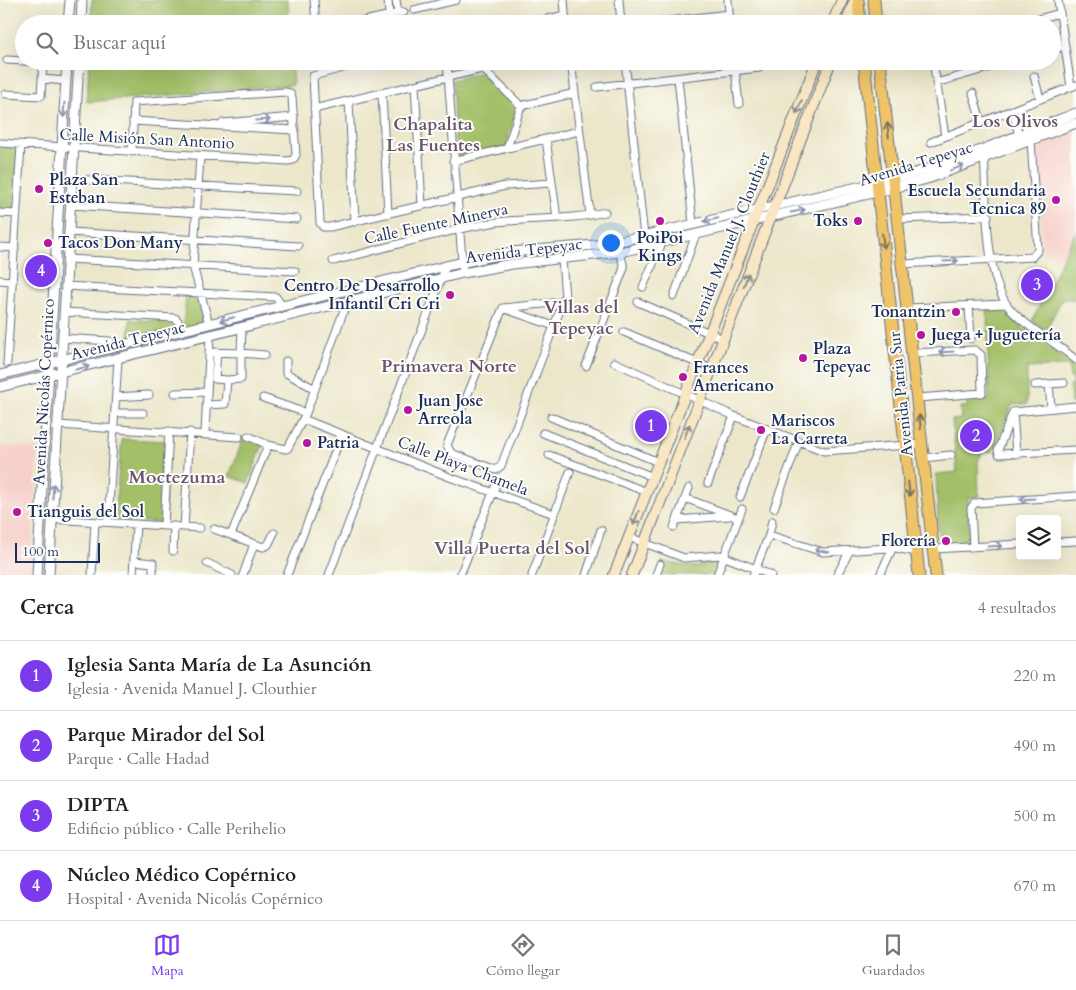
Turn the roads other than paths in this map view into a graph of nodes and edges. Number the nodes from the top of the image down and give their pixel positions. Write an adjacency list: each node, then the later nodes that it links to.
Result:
1 (70, 0): 17 (street)
2 (82, 0): 18 (street)
3 (314, 0): 19 (street)
4 (388, 0): 20 (street)
5 (396, 0): 20 (street)
6 (456, 0): 14 (street)
7 (564, 0): 21 (street)
8 (619, 0): 22 (street)
9 (728, 0): 16 (street)
10 (842, 0): 24 (main road)
11 (856, 0): 25 (main road); 26 (main road)
12 (874, 0): 27 (main road)
13 (1058, 0): 15 (street)
14 (414, 10)
15 (1060, 13): 28 (street)
16 (729, 14): 23 (street)
17 (69, 15)
18 (81, 15)
19 (315, 15)
20 (389, 15)
21 (565, 15)
22 (620, 15)
23 (720, 15)
24 (836, 15)
25 (850, 15)
26 (858, 15)
27 (875, 15)
28 (1053, 15)
29 (1061, 20): 30 (street)
30 (1065, 46): 31 (street); 59 (street)
31 (1061, 47)
32 (6, 60): 33 (street)
33 (15, 60)
34 (43, 70): 54 (street)
35 (67, 70): 55 (street, Avenida Nicolás Copérnico)
36 (78, 70): 88 (street, Avenida Nicolás Copérnico)
37 (336, 70): 70 (street)
38 (448, 70): 52 (street)
39 (479, 70): 52 (street)
40 (484, 70): 68 (street)
41 (572, 70): 62 (street)
42 (626, 70): 57 (street)
43 (743, 70): 50 (street)
44 (813, 70): 105 (main road, Avenida Manuel J. Clouthier, one-way to 105)
45 (828, 70): 103 (main road, Avenida Manuel J. Clouthier)
46 (865, 70): 99 (main road, Avenida Patria Sur)
47 (881, 70): 97 (main road, Avenida Patria Sur, one-way to 47)
48 (934, 70): 56 (street)
49 (981, 70): 56 (street)
50 (735, 71): 53 (street); 67 (street)
51 (1034, 76): 65 (street)
52 (448, 77): 58 (street); 94 (street)
53 (678, 78): 57 (street); 119 (street)
54 (42, 79): 55 (street); 64 (street)
55 (66, 81): 87 (street, Avenida Nicolás Copérnico, one-way to 87)
56 (936, 83): 81 (street)
57 (627, 84): 60 (street); 123 (street)
58 (415, 85): 61 (street); 104 (street)
59 (1074, 86): 65 (street)
60 (597, 87)
61 (382, 93): 66 (street); 110 (street)
62 (575, 93): 68 (street); 79 (street)
63 (973, 93): 75 (street)
64 (6, 94)
65 (1040, 99): 69 (street)
66 (349, 101): 70 (street); 118 (street)
67 (739, 104)
68 (521, 106): 89 (street)
69 (1020, 107): 71 (street); 80 (street)
70 (314, 109): 118 (street)
71 (1012, 110): 75 (street); 80 (street)
72 (1076, 113): 80 (street, Avenida Tepeyac)
73 (294, 117): 74 (street); 77 (street, one-way to 73); 78 (street)
74 (133, 121): 77 (street); 91 (street)
75 (982, 122): 81 (street)
76 (1076, 123): 83 (street, Avenida Tepeyac)
77 (198, 125): 78 (street)
78 (295, 130): 92 (street, Calle Misión San Antonio)
79 (579, 131): 82 (street); 111 (street)
80 (1023, 133): 90 (street, Avenida Tepeyac)
81 (945, 136): 84 (street)
82 (546, 139): 89 (street); 96 (street)
83 (1031, 140): 93 (street, Avenida Tepeyac); 132 (street)
84 (931, 142)
85 (0, 143): 86 (street, Calle Misión San Antonio)
86 (21, 145): 87 (street, Calle Misión San Antonio); 109 (street)
87 (62, 147): 88 (street, Calle Misión San Antonio); 187 (street, Avenida Nicolás Copérnico)
88 (74, 148): 91 (street, Calle Misión San Antonio); 95 (street, Avenida Nicolás Copérnico)
89 (508, 148): 94 (street)
90 (984, 149): 93 (street); 97 (street, Avenida Tepeyac)
91 (132, 152): 92 (street, Calle Misión San Antonio)
92 (200, 156): 98 (street)
93 (984, 159): 97 (street, Avenida Tepeyac, one-way to 93); 113 (street)
94 (453, 161): 101 (street)
95 (72, 179): 98 (street); 102 (street, Avenida Nicolás Copérnico)
96 (552, 183): 101 (street); 114 (street)
97 (894, 184): 99 (street, Avenida Tepeyac); 116 (main road, Avenida Patria Sur)
98 (198, 186): 100 (street); 108 (street)
99 (878, 187): 103 (street, Avenida Tepeyac); 112 (street, Avenida Tepeyac, one-way to 99); 230 (main road, Avenida Patria Sur, one-way to 230)
100 (297, 191)
101 (456, 197): 104 (street); 120 (street)
102 (70, 205): 108 (street); 121 (street, Avenida Nicolás Copérnico)
103 (776, 205): 105 (street, Avenida Tepeyac); 112 (main road, Avenida Manuel J. Clouthier)
104 (422, 206): 110 (street)
105 (758, 208): 117 (main road, Avenida Manuel J. Clouthier); 119 (street, Avenida Tepeyac, one-way to 119)
106 (605, 212): 111 (street, Calle Fuente Minerva)
107 (0, 213): 109 (street)
108 (196, 213): 115 (street); 124 (street)
109 (17, 214): 129 (street)
110 (388, 214): 118 (street)
111 (590, 216): 114 (street, Calle Fuente Minerva)
112 (771, 216): 117 (street, Avenida Tepeyac); 160 (main road, Avenida Manuel J. Clouthier, one-way to 112)
113 (988, 216): 116 (street); 132 (street)
114 (557, 218): 120 (street, Calle Fuente Minerva)
115 (297, 219)
116 (898, 219): 136 (main road, Avenida Patria Sur)
117 (753, 221): 122 (street, Avenida Tepeyac); 158 (main road, Avenida Manuel J. Clouthier)
118 (355, 222)
119 (693, 224): 123 (street, Avenida Tepeyac)
120 (459, 231): 134 (street, Calle Fuente Minerva); 135 (street)
121 (68, 232): 124 (street); 131 (street, Avenida Nicolás Copérnico)
122 (696, 234): 125 (street, Avenida Tepeyac); 147 (street)
123 (643, 236): 127 (street); 135 (street, Avenida Tepeyac)
124 (194, 240): 126 (street); 137 (street)
125 (662, 243): 127 (street, Avenida Tepeyac); 145 (street)
126 (298, 246)
127 (645, 246): 130 (street, Avenida Tepeyac)
128 (0, 247): 129 (street)
129 (15, 248): 143 (street)
130 (620, 252): 133 (street, Avenida Tepeyac); 188 (street)
131 (67, 259): 137 (street); 144 (street, Avenida Nicolás Copérnico)
132 (991, 259): 136 (street, one-way to 132); 151 (street)
133 (562, 260): 140 (street, Avenida Tepeyac); 149 (street)
134 (333, 261)
135 (462, 263): 138 (street, Avenida Tepeyac); 140 (street)
136 (902, 264): 155 (main road, Avenida Patria Sur)
137 (193, 266): 139 (street); 146 (street)
138 (446, 266): 141 (street); 152 (street, Avenida Tepeyac)
139 (296, 271)
140 (463, 273): 141 (street, Avenida Tepeyac)
141 (441, 278): 148 (street, Avenida Tepeyac); 232 (street)
142 (0, 280): 143 (street)
143 (13, 281): 167 (street)
144 (65, 286): 146 (street); 156 (street, Avenida Nicolás Copérnico)
145 (643, 287)
146 (200, 293): 152 (street); 159 (street)
147 (674, 296)
148 (347, 302): 161 (street, Avenida Tepeyac); 199 (street)
149 (563, 302): 154 (street); 162 (street)
150 (638, 302): 166 (street)
151 (1006, 304): 153 (street); 181 (street)
152 (282, 306): 157 (street, Avenida Tepeyac)
153 (969, 306): 155 (street); 173 (street)
154 (503, 308): 162 (street); 162 (street)
155 (908, 308): 178 (main road, Avenida Patria Sur)
156 (64, 312): 164 (street); 171 (street, Avenida Nicolás Copérnico)
157 (252, 314): 159 (street, Avenida Tepeyac, one-way to 159); 161 (street)
158 (715, 318): 160 (main road); 166 (main road, Avenida Manuel J. Clouthier)
159 (209, 324): 164 (street, Avenida Tepeyac)
160 (729, 324): 172 (main road, Avenida Manuel J. Clouthier)
161 (254, 325): 163 (street, Avenida Tepeyac)
162 (554, 326)
163 (242, 328): 169 (street, Avenida Tepeyac); 177 (street)
164 (181, 331): 170 (street, Avenida Tepeyac)
165 (624, 332): 186 (street)
166 (709, 333): 172 (street); 186 (main road, Avenida Manuel J. Clouthier)
167 (9, 334): 168 (street); 185 (street)
168 (0, 336)
169 (210, 336): 175 (street, Avenida Tepeyac); 176 (street)
170 (156, 337): 174 (street, Avenida Tepeyac); 175 (street)
171 (62, 338): 174 (street); 182 (street, Avenida Nicolás Copérnico)
172 (723, 339): 189 (main road, Avenida Manuel J. Clouthier)
173 (971, 339)
174 (113, 347): 182 (street, Avenida Tepeyac)
175 (156, 348): 180 (street, Avenida Tepeyac)
176 (213, 352): 177 (street); 193 (street)
177 (241, 353): 179 (street); 194 (street)
178 (913, 353): 206 (main road, Avenida Patria Sur); 206 (street, one-way to 178)
179 (265, 355)
180 (118, 359): 190 (street, Avenida Tepeyac, one-way to 180); 204 (street)
181 (1076, 360)
182 (60, 361): 187 (street, Avenida Tepeyac); 190 (street, Avenida Nicolás Copérnico)
183 (286, 362): 199 (street)
184 (614, 362): 202 (street)
185 (8, 363)
186 (697, 363): 189 (street); 202 (main road, Avenida Manuel J. Clouthier)
187 (49, 364): 191 (street, Avenida Tepeyac); 192 (street, Avenida Nicolás Copérnico)
188 (586, 366)
189 (711, 370): 207 (main road, Avenida Manuel J. Clouthier)
190 (60, 374): 192 (street, Avenida Tepeyac); 217 (street, Avenida Nicolás Copérnico)
191 (0, 375)
192 (49, 377): 198 (street, Avenida Tepeyac); 286 (street, Avenida Nicolás Copérnico)
193 (211, 378): 194 (street); 200 (street)
194 (227, 380): 208 (street)
195 (1064, 383): 196 (street)
196 (1049, 384): 197 (street); 210 (street)
197 (1035, 385)
198 (0, 388)
199 (315, 389): 214 (street)
200 (206, 392): 201 (street); 208 (street)
201 (175, 393)
202 (685, 394): 207 (street); 231 (main road, Avenida Manuel J. Clouthier)
203 (149, 395): 204 (street)
204 (116, 397): 212 (street)
205 (263, 398): 214 (street, Calle Playa Chamela)
206 (918, 398): 228 (main road, Avenida Patria Sur, one-way to 206)
207 (698, 401): 215 (street); 234 (main road, Avenida Manuel J. Clouthier, one-way to 207)
208 (206, 405): 222 (street)
209 (1076, 406): 210 (street)
210 (1051, 408): 211 (street)
211 (1013, 412): 236 (street); 236 (street)
212 (116, 413): 213 (street); 218 (street)
213 (144, 413)
214 (304, 416): 224 (street, Calle Playa Chamela); 229 (street)
215 (734, 416): 219 (street); 242 (street)
216 (551, 417): 239 (street)
217 (58, 425): 218 (street); 254 (street, Avenida Nicolás Copérnico, one-way to 217)
218 (114, 428): 220 (street); 257 (street)
219 (767, 429): 227 (street); 247 (street)
220 (169, 431): 221 (street); 259 (street)
221 (190, 432): 222 (street); 261 (street)
222 (205, 433): 226 (street)
223 (544, 433): 241 (street)
224 (342, 434): 232 (street, Calle Playa Chamela); 293 (street)
225 (248, 436): 229 (street)
226 (240, 437)
227 (799, 441): 230 (street); 250 (street)
228 (922, 444): 230 (street); 238 (main road, Avenida Patria Sur)
229 (268, 445): 266 (street)
230 (905, 446): 269 (main road, Avenida Patria Sur, one-way to 269)
231 (664, 447): 234 (main road); 239 (main road, Avenida Manuel J. Clouthier)
232 (378, 449): 246 (street, Calle Playa Chamela); 294 (street)
233 (1076, 450): 236 (street)
234 (679, 452): 273 (main road, Avenida Manuel J. Clouthier)
235 (951, 454): 238 (street)
236 (1016, 454)
237 (549, 455): 245 (street)
238 (924, 458): 277 (main road, Avenida Patria Sur)
239 (658, 462): 241 (main road, Avenida Manuel J. Clouthier)
240 (570, 472): 252 (street)
241 (653, 477): 245 (main road, Avenida Manuel J. Clouthier)
242 (708, 483)
243 (496, 485): 246 (street)
244 (689, 488): 249 (street)
245 (646, 492): 268 (main road, Avenida Manuel J. Clouthier, one-way to 268)
246 (492, 494): 252 (street, Calle Playa Chamela); 295 (street)
247 (740, 496)
248 (1076, 496): 275 (street, one-way to 275)
249 (685, 498): 253 (street); 253 (street)
250 (774, 508)
251 (742, 509): 253 (street)
252 (554, 514): 296 (street)
253 (735, 517): 281 (street)
254 (52, 519): 256 (street); 287 (street, Avenida Nicolás Copérnico)
255 (772, 521): 267 (street)
256 (95, 522): 257 (street); 288 (street)
257 (108, 522): 258 (street)
258 (136, 524): 259 (street); 282 (street)
259 (164, 526): 260 (street)
260 (174, 526): 261 (street); 278 (street)
261 (184, 527): 262 (street)
262 (200, 528)
263 (214, 529): 266 (street)
264 (602, 530): 297 (street)
265 (274, 533): 272 (street)
266 (231, 535): 272 (street)
267 (769, 535): 279 (street, one-way to 267); 285 (street)
268 (629, 537): 273 (street); 298 (main road, Avenida Manuel J. Clouthier)
269 (915, 537): 276 (street); 280 (main road, Avenida Patria Sur)
270 (1076, 541): 271 (street)
271 (1061, 542)
272 (254, 544): 292 (street)
273 (645, 544): 281 (street); 299 (main road, Avenida Manuel J. Clouthier)
274 (1016, 544): 275 (street, one-way to 274)
275 (973, 547): 277 (street)
276 (891, 548): 279 (street); 280 (street); 304 (street)
277 (934, 549): 306 (main road, Avenida Patria Sur)
278 (173, 551)
279 (849, 552): 303 (street)
280 (916, 552): 305 (main road, Avenida Patria Sur)
281 (724, 556): 285 (street); 301 (street)
282 (134, 561): 289 (street); 290 (street)
283 (207, 563): 291 (street)
284 (660, 564): 300 (street)
285 (754, 572): 302 (street)
286 (38, 575)
287 (49, 575)
288 (92, 575)
289 (133, 575)
290 (153, 575)
291 (232, 575)
292 (243, 575)
293 (287, 575)
294 (329, 575)
295 (460, 575)
296 (532, 575)
297 (586, 575)
298 (614, 575)
299 (632, 575)
300 (656, 575)
301 (716, 575)
302 (771, 575)
303 (837, 575)
304 (880, 575)
305 (918, 575)
306 (936, 575)

